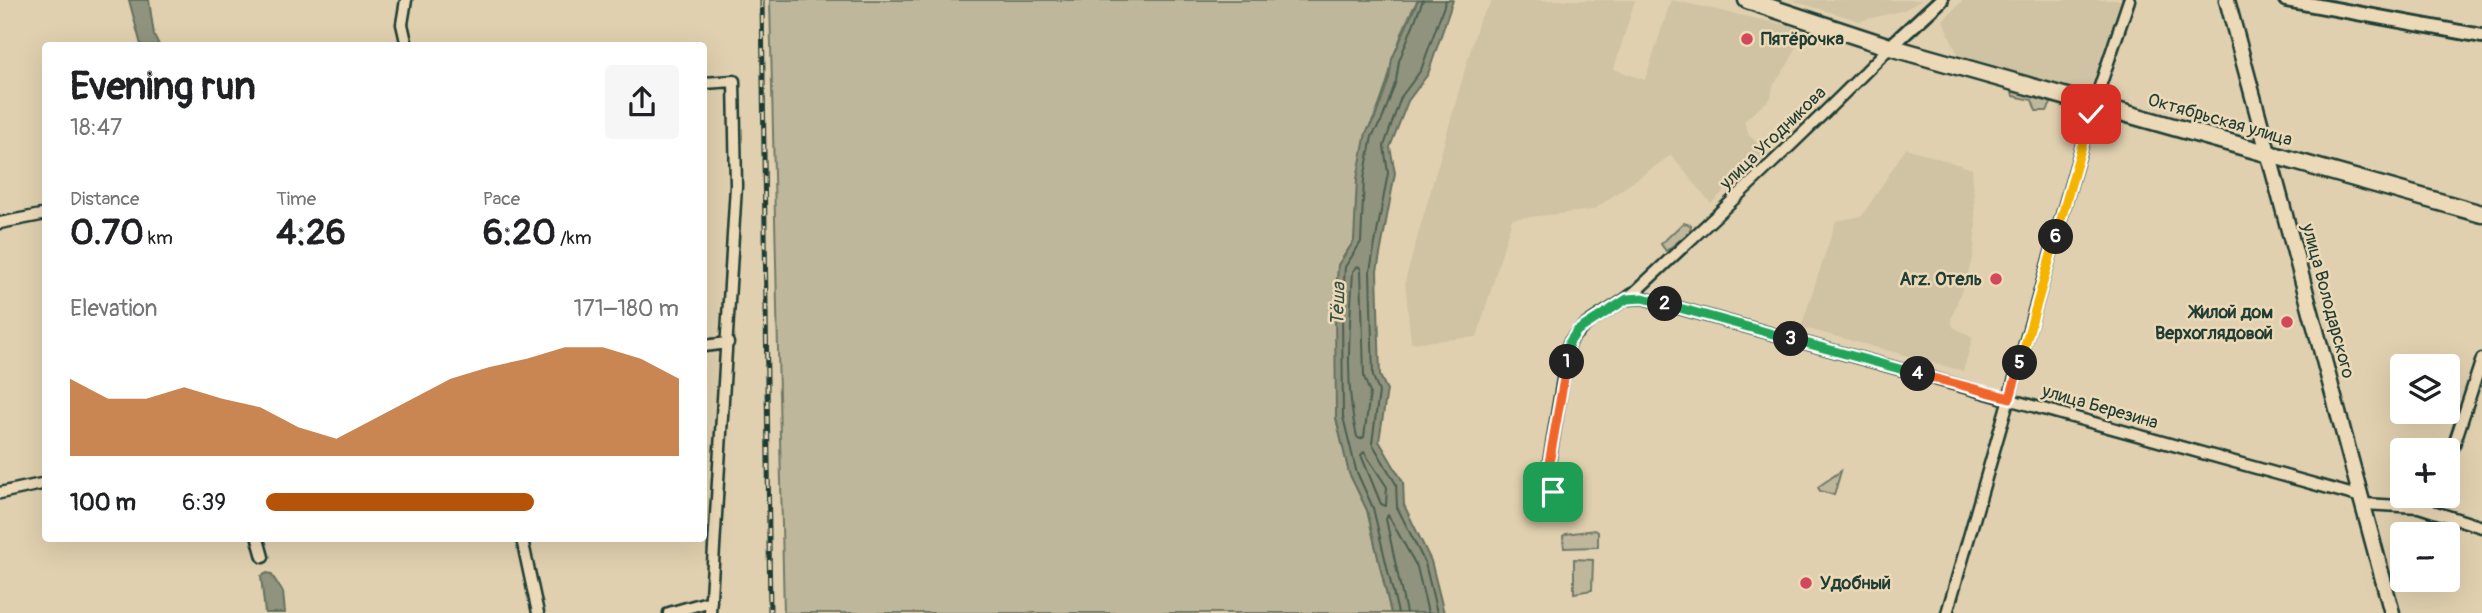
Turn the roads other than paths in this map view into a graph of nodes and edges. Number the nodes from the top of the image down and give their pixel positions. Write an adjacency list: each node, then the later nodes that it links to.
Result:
1 (406, 0): 8 (street)
2 (1747, 0): 9 (main road, Октябрьская улица)
3 (1941, 0): 9 (street, улица Угодникова)
4 (2129, 0): 11 (street)
5 (2227, 0): 12 (main road, улица Володарского)
6 (2286, 0): 7 (street)
7 (2482, 36)
8 (406, 42)
9 (1891, 47): 11 (main road, Октябрьская улица); 16 (street, улица Угодникова)
10 (707, 83): 17 (street)
11 (2094, 104): 12 (main road, Октябрьская улица); 20 (street)
12 (2268, 153): 13 (main road, Октябрьская улица); 25 (main road, улица Володарского)
13 (2482, 214)
14 (42, 215): 15 (street)
15 (0, 223)
16 (1627, 299): 20 (street, улица Березина); 23 (street, улица Угодникова)
17 (728, 343): 18 (street); 32 (street)
18 (707, 346)
19 (2482, 359): 21 (street)
20 (2010, 398): 25 (street, улица Березина); 36 (street)
21 (2456, 438)
22 (42, 484): 24 (street)
23 (1553, 492)
24 (0, 493)
25 (2362, 500): 26 (street, улица Березина); 37 (main road, улица Володарского)
26 (2390, 503)
27 (2422, 508): 28 (street, улица Березина)
28 (2482, 527)
29 (259, 542): 31 (street)
30 (523, 542): 33 (street)
31 (262, 557)
32 (711, 601): 34 (street); 35 (street)
33 (538, 613)
34 (669, 613)
35 (710, 613)
36 (1947, 613)
37 (2392, 613)

